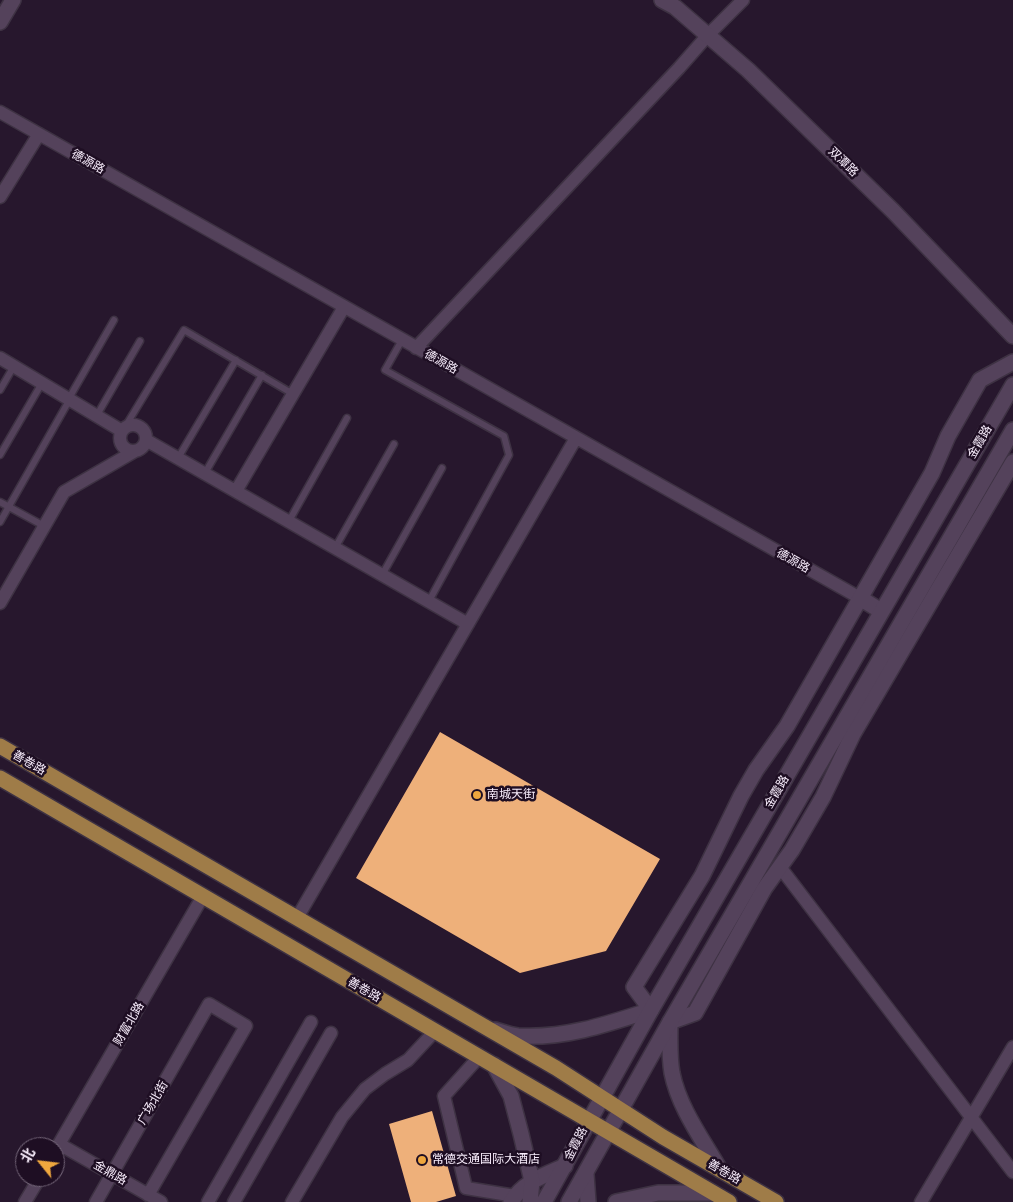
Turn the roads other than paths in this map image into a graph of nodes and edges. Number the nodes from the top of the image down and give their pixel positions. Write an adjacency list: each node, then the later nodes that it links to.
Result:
1 (13, 0): 4 (street)
2 (662, 0): 5 (street, 双潭路)
3 (743, 0): 5 (street)
4 (0, 22)
5 (708, 35): 11 (street, 双潭路); 14 (street)
6 (0, 112): 7 (street, 德源路)
7 (38, 134): 8 (street); 9 (street, 德源路)
8 (0, 196)
9 (344, 307): 12 (street, 德源路); 23 (street)
10 (114, 320): 24 (lane)
11 (1013, 336)
12 (402, 340): 14 (street, 德源路); 48 (lane)
13 (140, 341): 25 (lane)
14 (416, 348): 29 (street, 德源路)
15 (0, 358): 18 (street)
16 (236, 360): 19 (lane); 27 (lane); 34 (lane)
17 (1013, 362): 47 (street)
18 (14, 366): 20 (street); 22 (lane)
19 (262, 376): 23 (lane); 38 (lane)
20 (42, 383): 24 (street); 33 (lane)
21 (1013, 385): 50 (street, 金霞路)
22 (0, 390)
23 (293, 394): 39 (street)
24 (70, 399): 25 (street); 41 (lane)
25 (97, 415): 27 (street)
26 (347, 418): 42 (lane)
27 (124, 429): 30 (street); 32 (street)
28 (1013, 430): 35 (street, 金霞路)
29 (576, 438): 47 (street, 德源路); 51 (street)
30 (146, 440): 32 (street); 34 (street)
31 (394, 444): 45 (lane)
32 (135, 451): 44 (street)
33 (0, 455)
34 (178, 458): 38 (street)
35 (997, 458): 36 (street); 52 (street, 金霞路)
36 (1012, 465): 52 (street)
37 (442, 468): 46 (lane)
38 (204, 473): 39 (street)
39 (236, 491): 42 (street)
40 (0, 502): 41 (lane)
41 (8, 507): 43 (lane); 44 (lane)
42 (289, 521): 45 (street)
43 (0, 522)
44 (44, 526): 49 (street)
45 (335, 548): 46 (street)
46 (382, 575): 48 (street)
47 (860, 598): 50 (street, 德源路); 58 (street)
48 (429, 602): 51 (street)
49 (0, 603)
50 (881, 611): 59 (street, 金霞路)
51 (468, 624): 62 (street)
52 (904, 633): 53 (street, 金霞路)
53 (845, 736): 56 (street, 金霞路); 57 (street)
54 (0, 746): 62 (main road, 善卷路)
55 (0, 778): 60 (main road, 善卷路)
56 (769, 853): 57 (street); 61 (street, 金霞路)
57 (780, 867): 61 (street); 74 (street)
58 (702, 876): 59 (street); 63 (street)
59 (722, 888): 63 (street, 金霞路)
60 (203, 896): 67 (main road, 善卷路); 77 (street, 财富北路)
61 (748, 902): 65 (street, 金霞路)
62 (297, 918): 66 (main road, 善卷路)
63 (652, 1010): 66 (street); 72 (street, 金霞路)
64 (311, 1022): 93 (street)
65 (670, 1022): 73 (street, 金霞路); 80 (street)
66 (486, 1028): 72 (main road, 善卷路)
67 (435, 1031): 70 (main road, 善卷路); 95 (street)
68 (331, 1033): 94 (street)
69 (1013, 1047): 74 (street)
70 (479, 1057): 71 (main road, 善卷路); 88 (street)
71 (494, 1065): 75 (main road, 善卷路); 84 (street)
72 (602, 1097): 73 (main road, 善卷路); 75 (street, 金霞路)
73 (621, 1110): 76 (street, 金霞路); 80 (main road, 善卷路)
74 (971, 1118): 81 (street); 102 (street)
75 (589, 1120): 76 (main road, 善卷路); 79 (street, 金霞路)
76 (608, 1133): 83 (street, 金霞路); 86 (main road, 善卷路)
77 (63, 1137)
78 (65, 1152): 82 (street, 金鼎路)
79 (565, 1166): 84 (street); 97 (street, 金霞路)
80 (720, 1170): 101 (main road, 善卷路)
81 (1013, 1172)
82 (112, 1174): 87 (street, 金鼎路); 87 (street, 广场北街); 91 (street, 广场北街)
83 (586, 1174): 98 (street, 金霞路); 99 (street)
84 (532, 1181): 88 (street); 96 (street)
85 (34, 1187): 90 (street)
86 (713, 1193): 89 (street); 100 (main road, 善卷路)
87 (148, 1195): 92 (street, 金鼎路)
88 (513, 1199)
89 (625, 1201)
90 (25, 1202)
91 (96, 1202)
92 (160, 1202)
93 (208, 1202)
94 (234, 1202)
95 (292, 1202)
96 (530, 1202)
97 (544, 1202)
98 (570, 1202)
99 (588, 1202)
100 (729, 1202)
101 (776, 1202)
102 (921, 1202)

